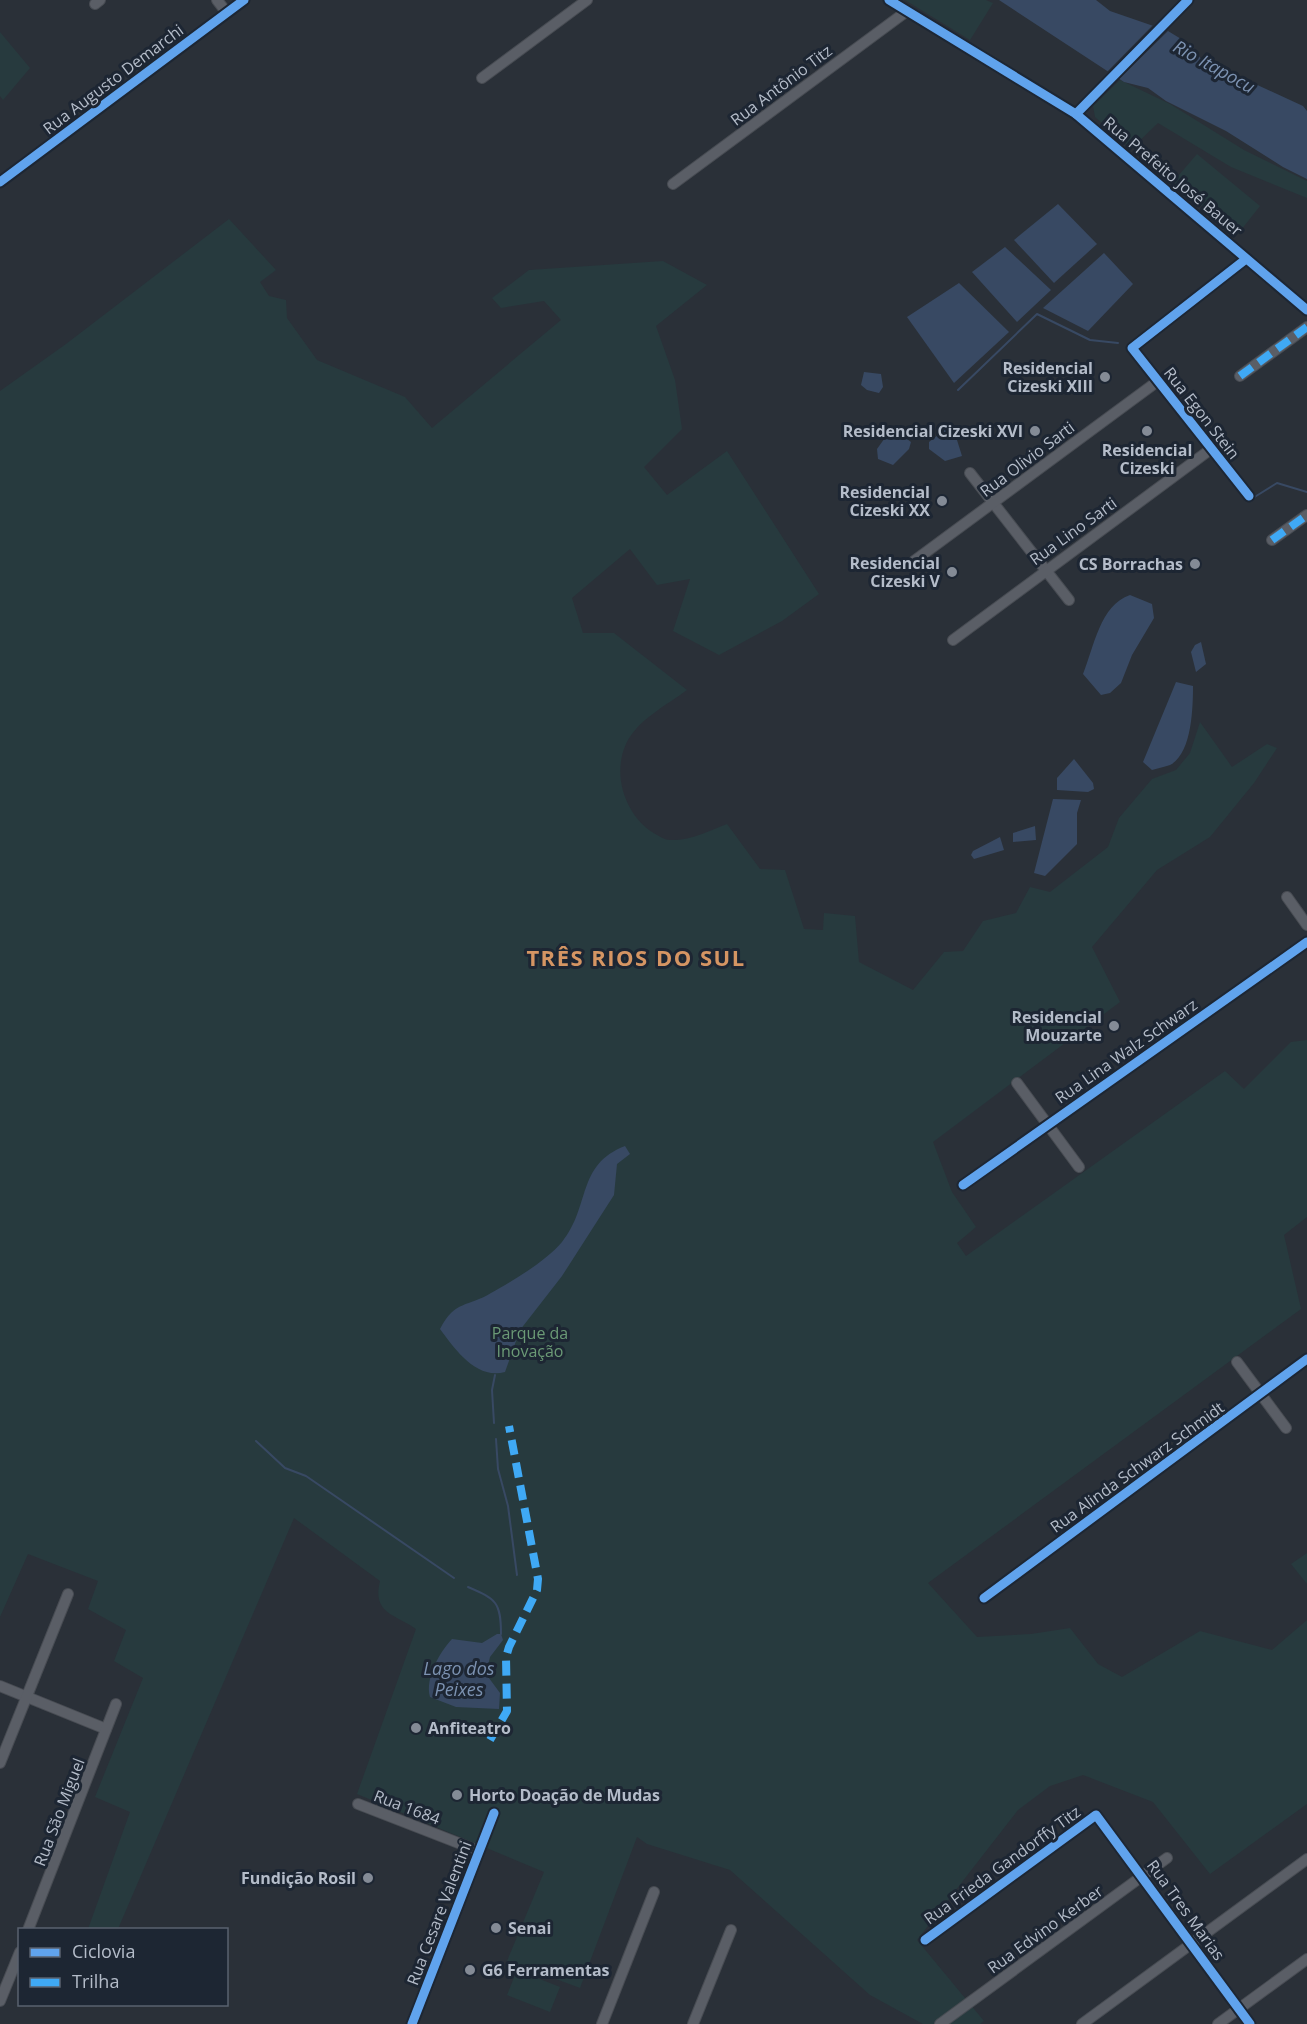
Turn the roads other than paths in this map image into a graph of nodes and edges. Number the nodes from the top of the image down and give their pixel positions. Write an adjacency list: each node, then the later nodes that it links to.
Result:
1 (217, 0): 7 (street)
2 (243, 0): 7 (street, Rua Augusto Demarchi)
3 (587, 0): 8 (street)
4 (889, 0): 6 (street, Rua Prefeito José Bauer)
5 (1187, 2): 9 (street)
6 (907, 11): 9 (street, Rua Prefeito José Bauer); 11 (street, Rua Antônio Titz)
7 (226, 13): 10 (street, Rua Augusto Demarchi)
8 (482, 78)
9 (1076, 114): 12 (street, Rua Prefeito José Bauer)
10 (0, 182)
11 (673, 184)
12 (1246, 259): 13 (street, Rua Prefeito José Bauer); 16 (street, Rua Egon Stein)
13 (1307, 310)
14 (1307, 327): 15 (street)
15 (1240, 376)
16 (1158, 381): 17 (street, Rua Egon Stein); 20 (street, Rua Olivio Sarti)
17 (1211, 449): 19 (street, Rua Egon Stein); 24 (street, Rua Lino Sarti)
18 (970, 473): 20 (street)
19 (1249, 496)
20 (992, 503): 23 (street, Rua Olivio Sarti); 24 (street)
21 (1307, 515): 22 (street)
22 (1272, 540)
23 (915, 561)
24 (1045, 570): 25 (street); 26 (street, Rua Lino Sarti)
25 (1069, 600)
26 (953, 640)
27 (1287, 897): 28 (street)
28 (1307, 925)
29 (1307, 942): 31 (street, Rua Lina Walz Schwarz)
30 (1017, 1083): 31 (street)
31 (1047, 1125): 32 (street); 33 (street, Rua Lina Walz Schwarz)
32 (1079, 1167)
33 (963, 1185)
34 (1307, 1359): 36 (street, Rua Alinda Schwarz Schmidt)
35 (1237, 1362): 36 (street)
36 (1261, 1394): 37 (street); 39 (street, Rua Alinda Schwarz Schmidt)
37 (1286, 1428)
38 (68, 1594): 41 (street)
39 (984, 1598)
40 (0, 1686): 41 (street)
41 (27, 1697): 43 (street); 44 (street)
42 (116, 1704): 43 (street, Rua São Miguel)
43 (106, 1729): 53 (street, Rua São Miguel)
44 (0, 1763)
45 (358, 1804): 48 (street, Rua 1684)
46 (494, 1813): 48 (street, Rua Cesare Valentini)
47 (1096, 1815): 51 (street, Rua Tres Marias); 55 (street, Rua Frieda Gandorffy Titz)
48 (479, 1851): 61 (street, Rua Cesare Valentini)
49 (1167, 1858): 51 (street, Rua Edvino Kerber)
50 (1307, 1859): 56 (street)
51 (1142, 1876): 56 (street, Rua Tres Marias); 64 (street, Rua Edvino Kerber)
52 (654, 1892): 62 (street)
53 (28, 1928)
54 (731, 1930): 63 (street)
55 (925, 1940)
56 (1192, 1944): 60 (street, Rua Tres Marias); 65 (street)
57 (18, 1957): 59 (street)
58 (1307, 1959): 60 (street)
59 (0, 2001)
60 (1239, 2009): 66 (street); 67 (street, Rua Tres Marias)
61 (412, 2024)
62 (602, 2024)
63 (693, 2024)
64 (940, 2024)
65 (1082, 2024)
66 (1218, 2024)
67 (1250, 2024)

